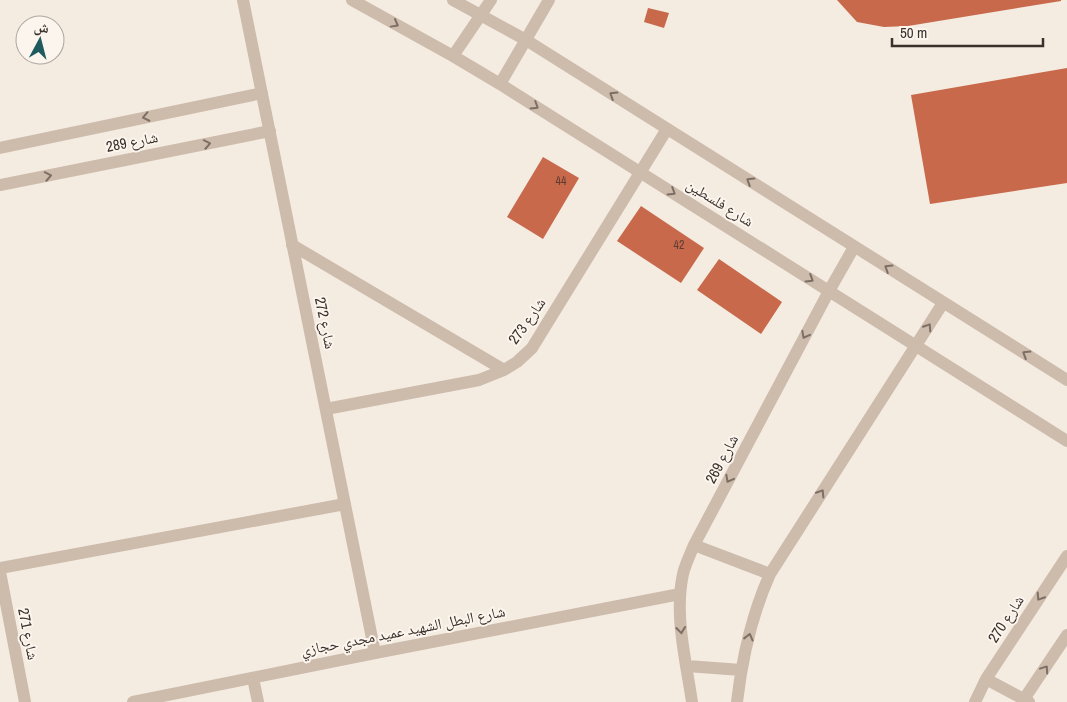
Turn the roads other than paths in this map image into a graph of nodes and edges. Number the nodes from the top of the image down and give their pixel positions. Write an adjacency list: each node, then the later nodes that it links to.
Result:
1 (243, 0): 10 (street, شارع 272)
2 (352, 0): 8 (street, شارع فلسطين, one-way to 8)
3 (453, 0): 6 (street)
4 (491, 0): 6 (street)
5 (549, 0): 7 (street)
6 (481, 15): 7 (street); 8 (street)
7 (526, 40): 9 (street); 11 (street, one-way to 7)
8 (453, 56): 9 (street, شارع فلسطين)
9 (500, 84): 14 (street, شارع فلسطين, one-way to 14)
10 (262, 93): 12 (street, شارع 272); 13 (street, شارع 289, one-way to 13)
11 (667, 129): 14 (street, شارع 273); 17 (street, one-way to 11)
12 (270, 131): 15 (street, شارع 289, one-way to 12); 16 (street, شارع 272)
13 (0, 148)
14 (640, 172): 18 (street, شارع فلسطين, one-way to 18); 21 (street, شارع 273)
15 (0, 185)
16 (292, 245): 21 (street); 23 (street, شارع 272)
17 (854, 247): 18 (street, شارع 269); 19 (street, one-way to 17)
18 (829, 291): 20 (street, شارع فلسطين); 26 (street, شارع 269, one-way to 26)
19 (943, 303): 20 (street, one-way to 19); 22 (street, one-way to 19)
20 (916, 345): 24 (street, شارع فلسطين); 30 (street, one-way to 20)
21 (504, 370): 23 (street, شارع 273)
22 (1067, 380)
23 (326, 409): 25 (street, شارع 272)
24 (1067, 441)
25 (345, 504): 28 (street); 33 (street, شارع 272)
26 (694, 545): 30 (street); 31 (street, شارع 269)
27 (1067, 556): 37 (street, شارع 270, one-way to 37)
28 (0, 568)
29 (0, 572): 40 (street, شارع 271)
30 (770, 574): 35 (street, one-way to 30)
31 (680, 594): 33 (street, شارع البطل الشهيد عميد مجدي حجازي); 34 (street, شارع 269, one-way to 34)
32 (1067, 635): 39 (street, one-way to 32)
33 (375, 653): 36 (street, شارع البطل الشهيد عميد مجدي حجازي)
34 (687, 666): 35 (street); 43 (street, شارع 269)
35 (741, 670): 44 (street)
36 (253, 678): 38 (street, شارع البطل الشهيد عميد مجدي حجازي); 42 (street)
37 (986, 679): 39 (street); 45 (street, شارع 270)
38 (155, 700): 41 (street, شارع البطل الشهيد عميد مجدي حجازي)
39 (1025, 701)
40 (25, 702)
41 (133, 702)
42 (258, 702)
43 (692, 702)
44 (737, 702)
45 (975, 702)

